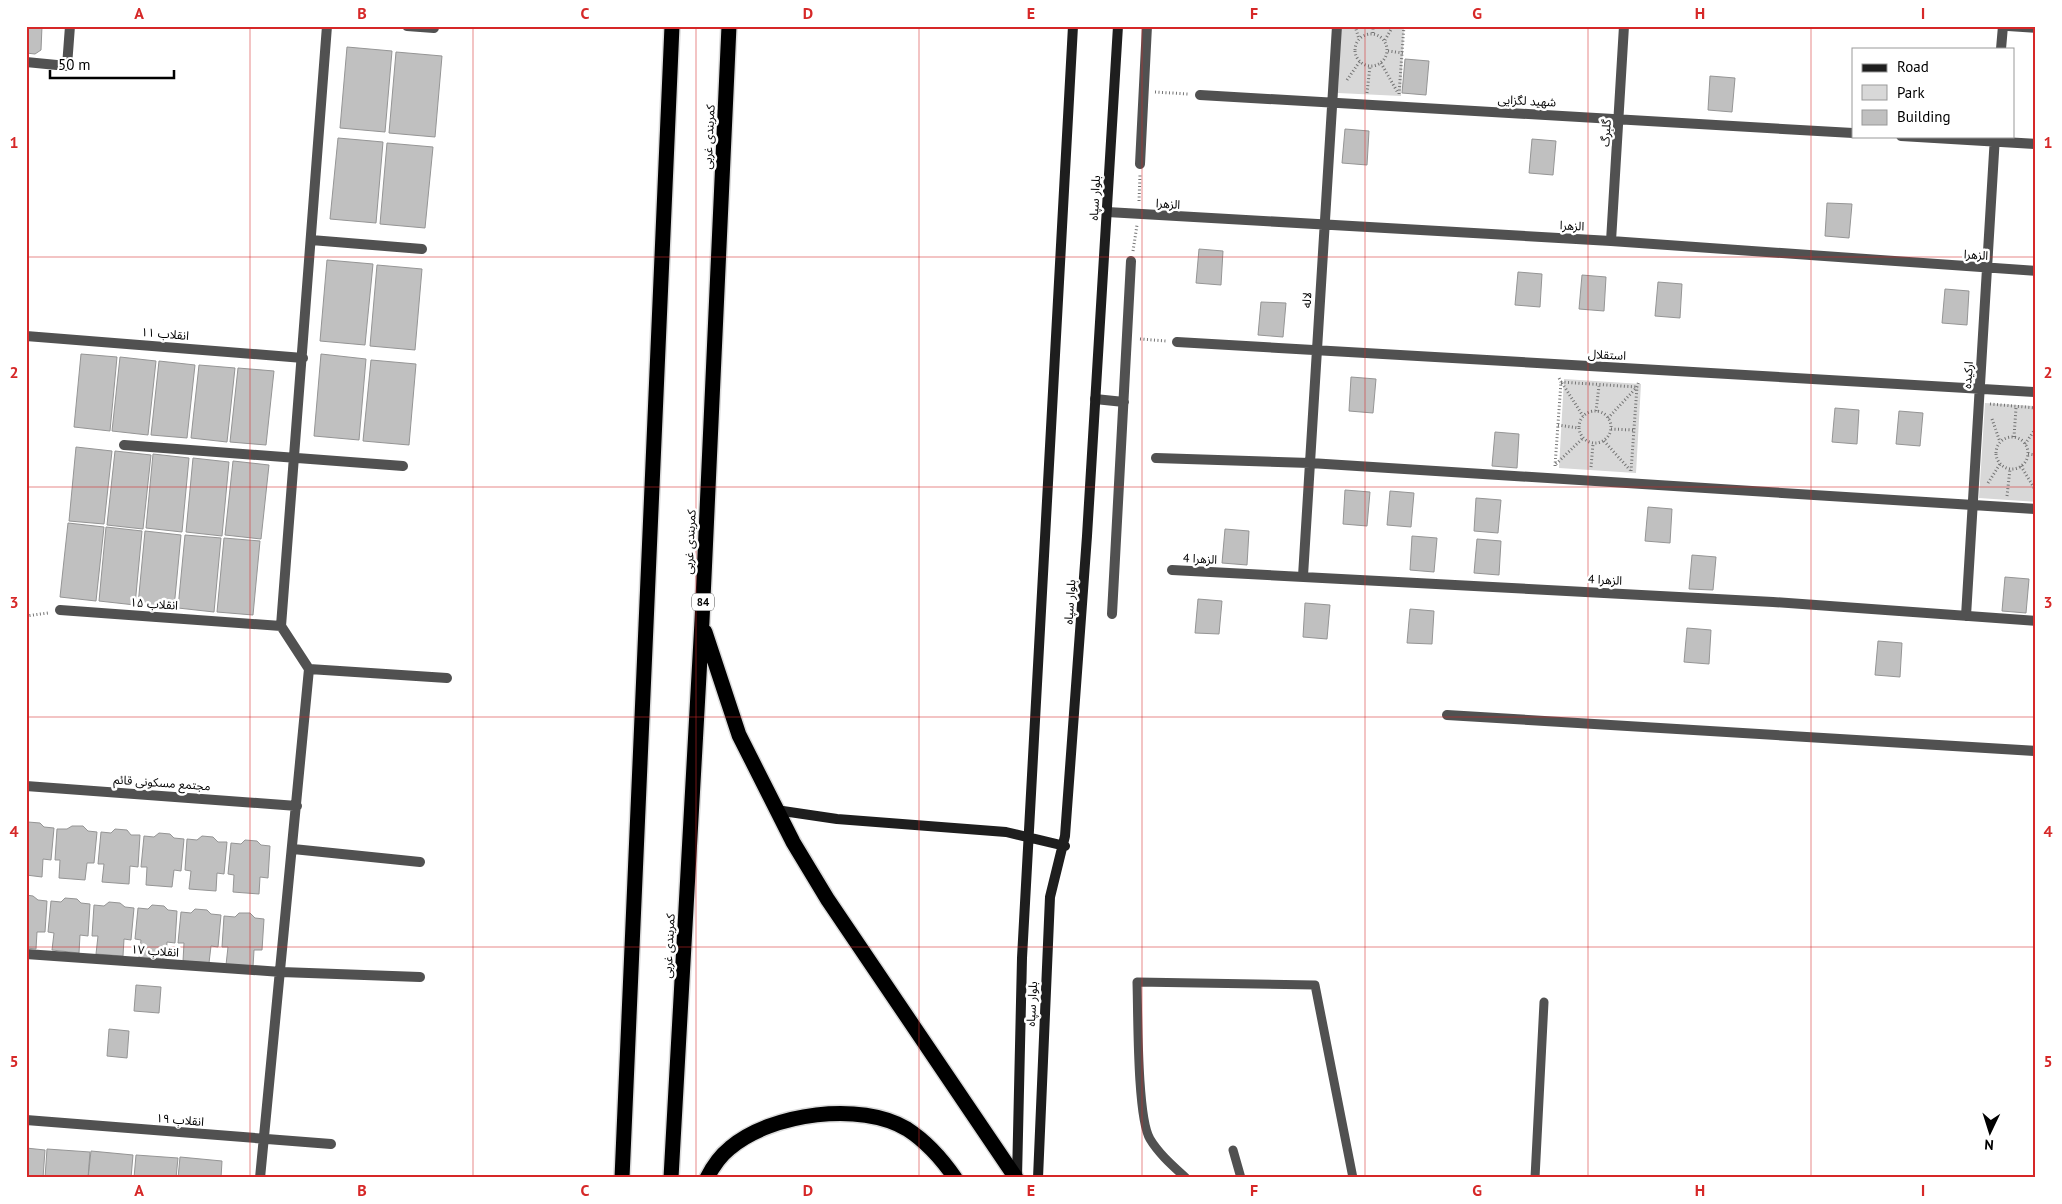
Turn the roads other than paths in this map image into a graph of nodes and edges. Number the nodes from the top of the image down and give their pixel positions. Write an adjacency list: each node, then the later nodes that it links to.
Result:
1 (70, 26): 16 (street)
2 (327, 26): 27 (street)
3 (407, 26): 13 (street)
4 (672, 26): 76 (highway)
5 (729, 26): 53 (highway, کمربندی غربی / 84)
6 (1073, 26): 63 (main road, بلوار سپاه)
7 (1118, 26): 25 (main road, بلوار سپاه)
8 (1147, 26): 24 (street)
9 (1337, 26): 18 (street, لاله)
10 (1624, 26): 19 (street, گلبرگ)
11 (2003, 26): 15 (street)
12 (2008, 26): 14 (street)
13 (434, 28)
14 (2036, 28)
15 (2001, 48)
16 (26, 62)
17 (1200, 95): 18 (street, شهید لگزایی)
18 (1332, 103): 19 (street, شهید لگزایی); 26 (street, لاله)
19 (1619, 119): 20 (street, شهید لگزایی); 28 (street, گلبرگ)
20 (1852, 133)
21 (1963, 138): 22 (street)
22 (1994, 139): 23 (street); 31 (street, ارکیده)
23 (2036, 144)
24 (1140, 164)
25 (1107, 212): 26 (street, الزهرا); 39 (main road, بلوار سپاه)
26 (1325, 226): 28 (street, الزهرا); 35 (street, لاله)
27 (311, 240): 29 (street); 36 (street)
28 (1611, 241): 31 (street, الزهرا)
29 (422, 249)
30 (1131, 261): 40 (street)
31 (1988, 268): 32 (street, الزهرا); 37 (street, ارکیده)
32 (2036, 271)
33 (26, 336): 36 (street, انقلاب ۱۱)
34 (1177, 342): 35 (street, استقلال)
35 (1316, 350): 37 (street, استقلال); 44 (street, لاله)
36 (303, 358): 43 (street)
37 (1980, 389): 38 (street, استقلال); 46 (street, ارکیده)
38 (2036, 392)
39 (1095, 399): 40 (street); 64 (main road, بلوار سپاه)
40 (1124, 402): 51 (street)
41 (124, 445): 43 (street)
42 (1156, 458): 44 (street)
43 (295, 459): 45 (street); 55 (street)
44 (1310, 463): 46 (street); 49 (street, لاله)
45 (403, 466)
46 (1973, 505): 47 (street); 52 (street, ارکیده)
47 (2036, 509)
48 (1172, 570): 49 (street, الزهرا 4)
49 (1303, 576): 52 (street, الزهرا 4)
50 (60, 610): 55 (street, انقلاب ۱۵)
51 (1112, 614)
52 (1966, 616): 54 (street, الزهرا 4)
53 (702, 621): 62 (highway); 77 (highway, کمربندی غربی / 84)
54 (2036, 622)
55 (281, 626): 56 (street)
56 (309, 668): 57 (street); 61 (street)
57 (447, 678)
58 (1447, 715): 59 (street)
59 (2036, 751)
60 (26, 786): 61 (street, مجتمع مسکونی قائم)
61 (297, 806): 65 (street)
62 (776, 810): 63 (main road); 80 (highway)
63 (1029, 837): 64 (main road); 80 (main road, بلوار سپاه)
64 (1064, 846): 81 (main road, بلوار سپاه)
65 (293, 849): 66 (street); 68 (street)
66 (420, 862)
67 (26, 954): 68 (street, انقلاب ۱۷)
68 (281, 972): 69 (street, انقلاب ۱۷); 72 (street)
69 (420, 977)
70 (1544, 1002): 85 (lane)
71 (26, 1120): 72 (street, انقلاب ۱۹)
72 (262, 1139): 73 (street, انقلاب ۱۹); 75 (street)
73 (332, 1144)
74 (1233, 1150): 83 (lane)
75 (260, 1178)
76 (622, 1178)
77 (671, 1178)
78 (707, 1178): 79 (highway)
79 (955, 1178)
80 (1016, 1178)
81 (1038, 1178)
82 (1186, 1178): 84 (lane)
83 (1241, 1178)
84 (1353, 1178)
85 (1535, 1178)

